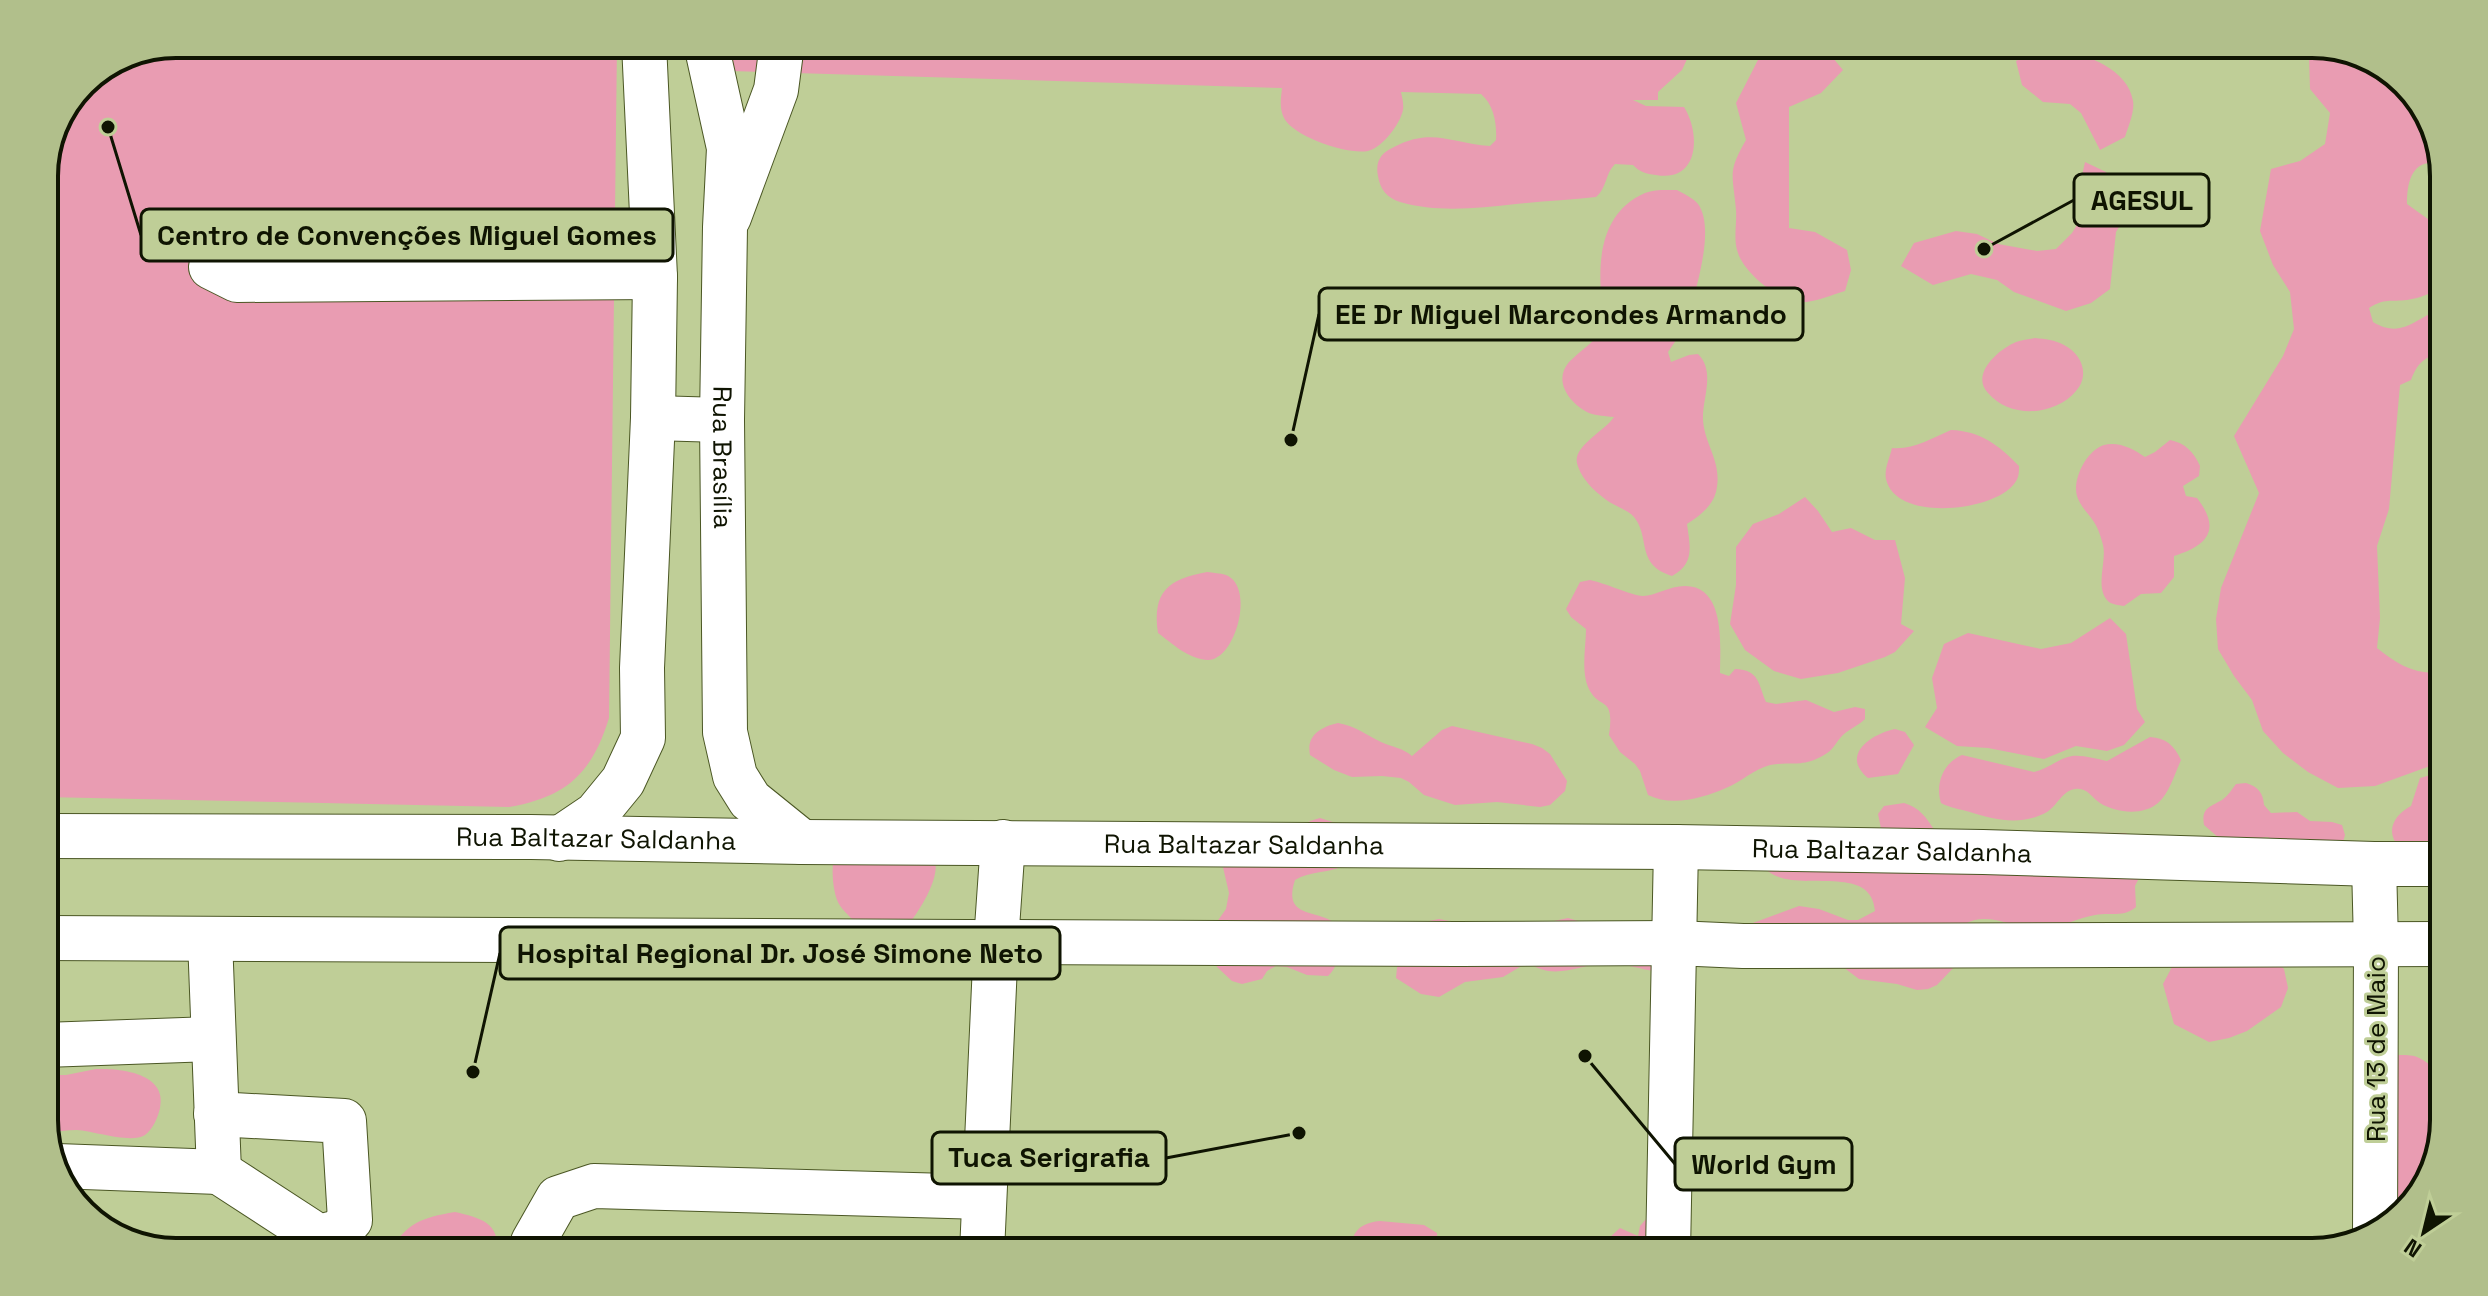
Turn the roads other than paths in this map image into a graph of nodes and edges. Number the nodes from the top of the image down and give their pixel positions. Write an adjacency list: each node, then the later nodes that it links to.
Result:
1 (645, 58): 6 (main road)
2 (709, 58): 4 (main road, Rua Brasília)
3 (780, 58): 4 (main road)
4 (725, 227): 8 (main road, Rua Brasília)
5 (229, 231): 6 (main road)
6 (655, 277): 7 (main road)
7 (653, 418): 8 (main road); 10 (main road)
8 (722, 420): 11 (main road, Rua Brasília)
9 (58, 836): 10 (main road, Rua Baltazar Saldanha)
10 (559, 839): 11 (main road, Rua Baltazar Saldanha)
11 (802, 842): 12 (main road, Rua Baltazar Saldanha)
12 (1003, 842): 13 (main road, Rua Baltazar Saldanha); 18 (main road)
13 (1676, 847): 14 (main road, Rua Baltazar Saldanha); 19 (main road)
14 (2374, 864): 15 (main road, Rua Baltazar Saldanha); 20 (main road, Rua 13 de Maio)
15 (2430, 864)
16 (58, 938): 17 (main road)
17 (210, 939): 18 (main road); 22 (main road)
18 (996, 942): 19 (main road); 27 (main road)
19 (1675, 943): 20 (main road); 31 (main road)
20 (2376, 944): 21 (main road); 28 (main road, Rua 13 de Maio)
21 (2430, 944)
22 (212, 1039): 23 (main road); 24 (main road)
23 (58, 1044)
24 (216, 1114): 26 (main road); 26 (main road)
25 (68, 1166): 26 (main road)
26 (219, 1172)
27 (984, 1197): 29 (main road); 30 (main road)
28 (2375, 1220)
29 (535, 1238)
30 (983, 1238)
31 (1668, 1238)

